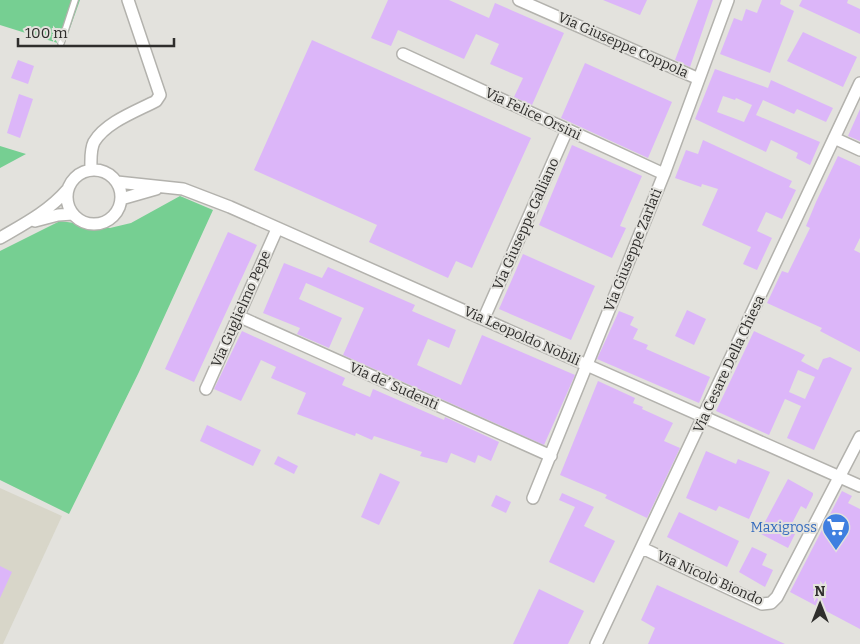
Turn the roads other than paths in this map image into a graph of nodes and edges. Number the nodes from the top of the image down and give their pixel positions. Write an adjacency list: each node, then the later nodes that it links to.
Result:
1 (75, 0): 5 (lane)
2 (128, 0): 12 (street)
3 (519, 0): 7 (street, Via Giuseppe Coppola)
4 (728, 0): 7 (street, Via Giuseppe Zarlati)
5 (61, 43)
6 (403, 54): 9 (street, Via Felice Orsini)
7 (700, 79): 13 (street, Via Giuseppe Zarlati)
8 (860, 83): 10 (street, Via Cesare Della Chiesa)
9 (567, 130): 13 (street, Via Felice Orsini); 23 (street, Via Giuseppe Galliano)
10 (834, 138): 11 (street); 26 (street, Via Cesare Della Chiesa)
11 (860, 150)
12 (91, 169): 14 (street); 16 (street)
13 (664, 174): 24 (street, Via Giuseppe Zarlati)
14 (117, 182): 15 (street, Via Leopoldo Nobili); 17 (street)
15 (183, 189): 17 (street, Via Leopoldo Nobili); 20 (street, Via Leopoldo Nobili)
16 (67, 190): 18 (street); 19 (street)
17 (121, 198): 18 (street)
18 (73, 214): 19 (street)
19 (26, 223): 21 (street)
20 (277, 229): 22 (street, Via Guglielmo Pepe); 23 (street, Via Leopoldo Nobili)
21 (0, 238)
22 (238, 316): 25 (street, Via Guglielmo Pepe); 28 (street, Via de’ Sudenti)
23 (484, 318): 24 (street, Via Leopoldo Nobili)
24 (587, 364): 26 (street, Via Leopoldo Nobili); 28 (street, Via Giuseppe Zarlati)
25 (206, 388)
26 (704, 417): 29 (street, Via Leopoldo Nobili); 32 (street, Via Cesare Della Chiesa)
27 (860, 437): 29 (street, Via Nicolò Biondo)
28 (551, 456): 31 (street, Via Giuseppe Zarlati)
29 (839, 476): 30 (street, Via Leopoldo Nobili); 32 (street, Via Nicolò Biondo)
30 (860, 486)
31 (533, 498)
32 (642, 548): 33 (street, Via Cesare Della Chiesa)
33 (596, 644)

